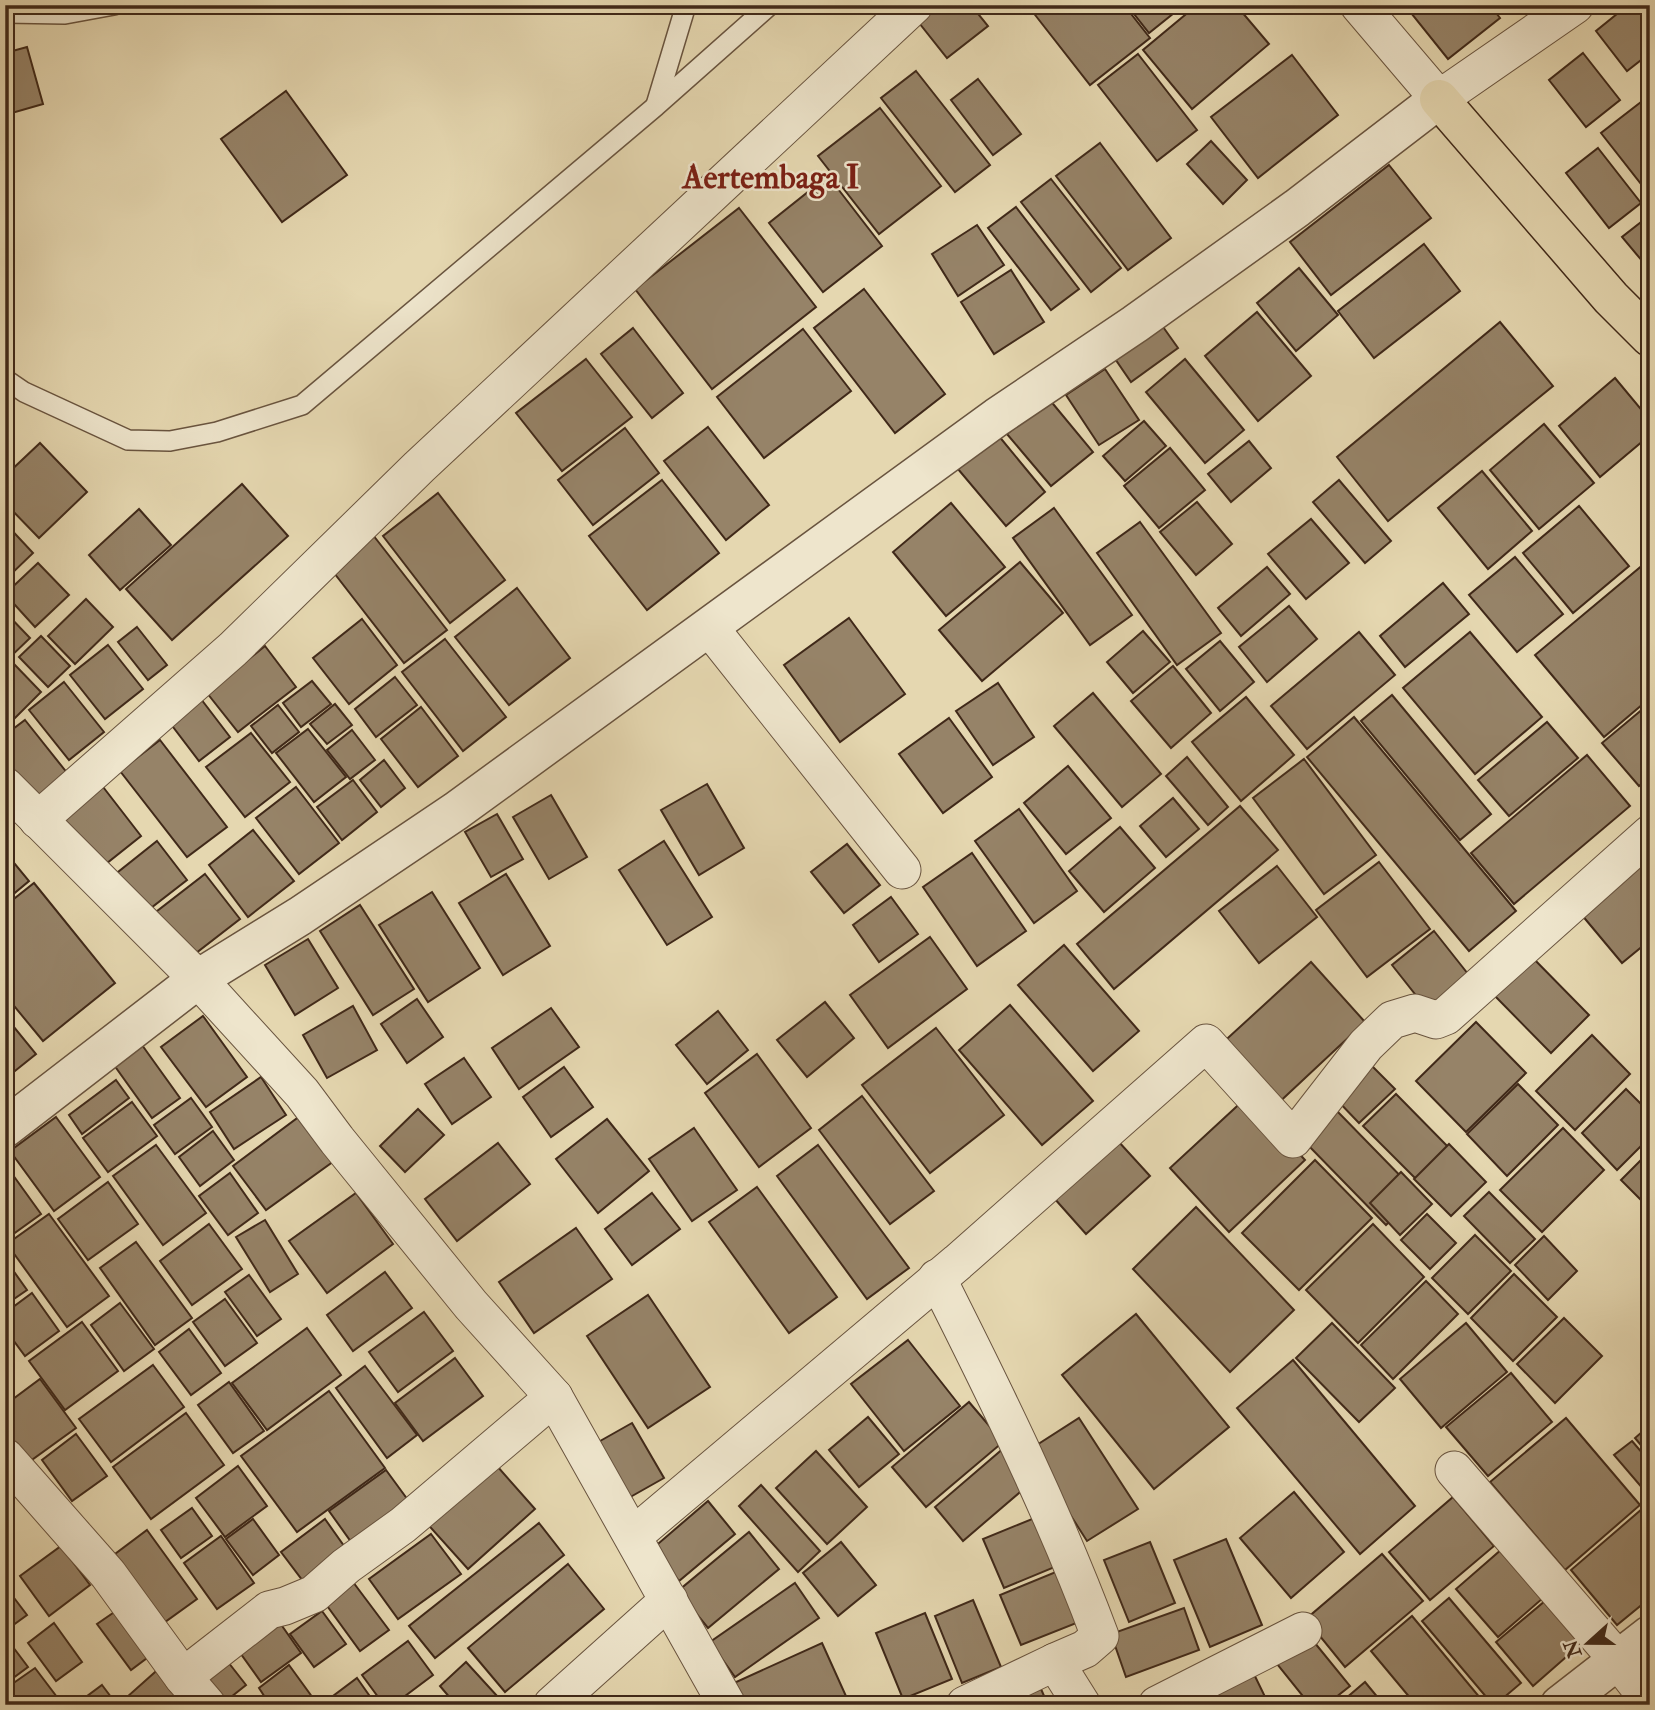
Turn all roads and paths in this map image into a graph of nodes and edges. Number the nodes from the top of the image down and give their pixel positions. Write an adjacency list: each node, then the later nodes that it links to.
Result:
1 (114, 5): 7 (lane)
2 (686, 5): 9 (lane)
3 (770, 5): 9 (lane)
4 (914, 5): 14 (street)
5 (1359, 5): 8 (street)
6 (1575, 5): 8 (street)
7 (5, 13)
8 (1439, 99): 10 (highway); 12 (street)
9 (656, 106): 11 (lane)
10 (1650, 337)
11 (5, 379)
12 (709, 627): 16 (street); 17 (street)
13 (5, 786): 14 (street)
14 (38, 820): 17 (street)
15 (1650, 834): 19 (street)
16 (902, 870)
17 (198, 979): 18 (street); 20 (street)
18 (5, 1128)
19 (937, 1278): 23 (street); 28 (street)
20 (554, 1397): 23 (street); 29 (street)
21 (5, 1457): 29 (street)
22 (1454, 1470): 27 (street)
23 (633, 1536): 24 (street)
24 (669, 1600): 32 (street); 33 (street)
25 (1303, 1631): 36 (street)
26 (1650, 1635): 27 (street)
27 (1618, 1660): 30 (street); 37 (street)
28 (1055, 1662): 34 (street); 35 (street)
29 (183, 1677): 31 (street)
30 (1650, 1701)
31 (207, 1705)
32 (552, 1705)
33 (727, 1705)
34 (965, 1705)
35 (1082, 1705)
36 (1157, 1705)
37 (1560, 1705)

